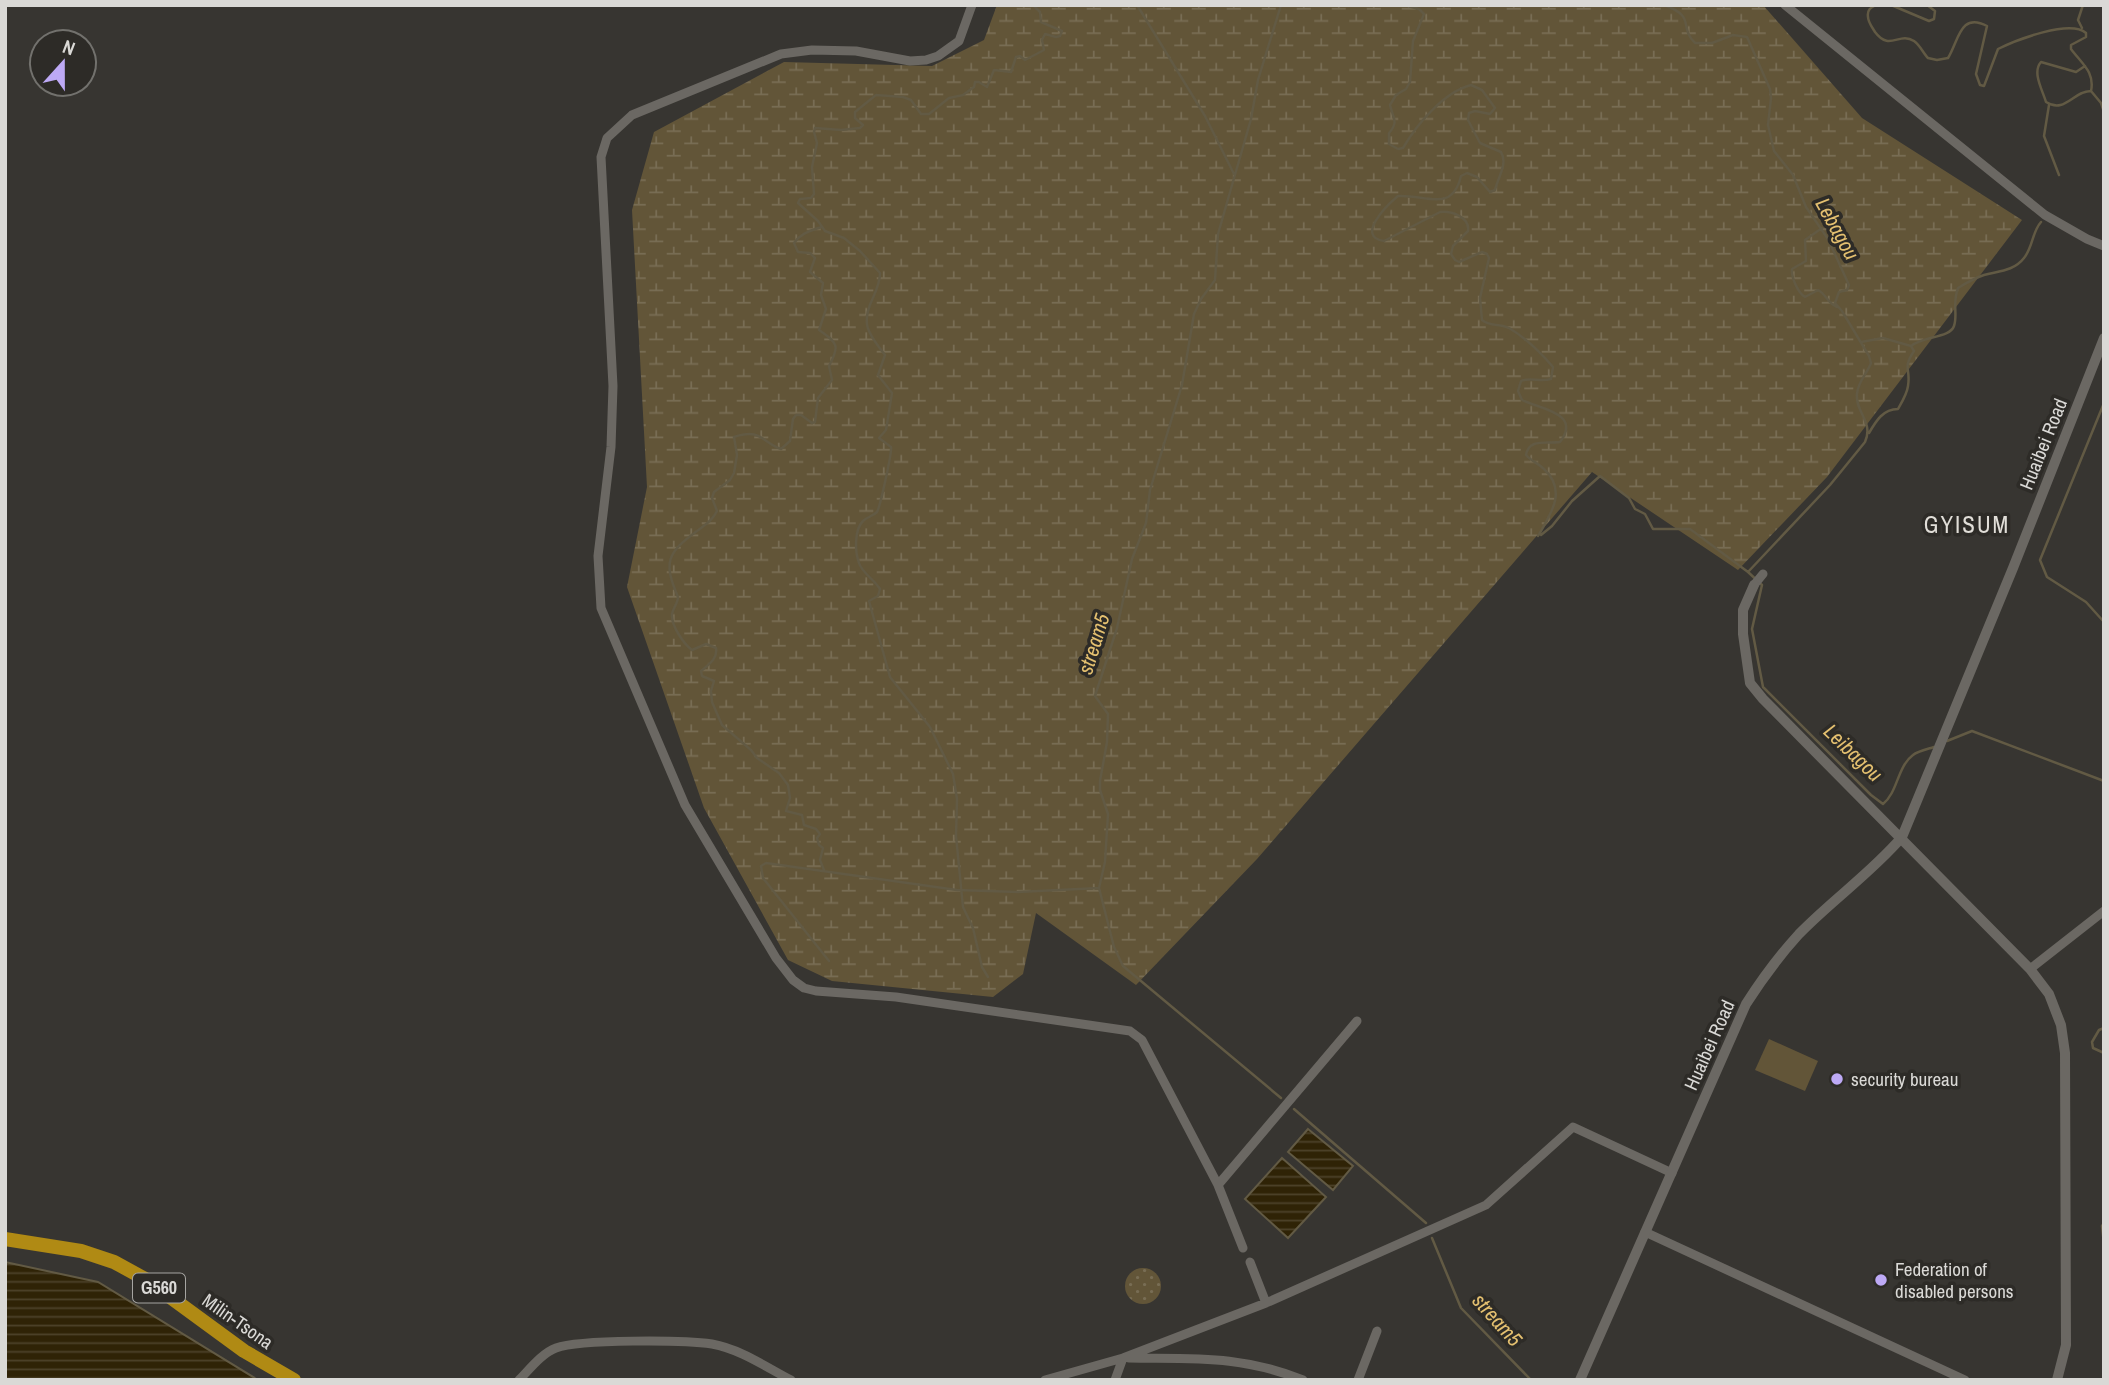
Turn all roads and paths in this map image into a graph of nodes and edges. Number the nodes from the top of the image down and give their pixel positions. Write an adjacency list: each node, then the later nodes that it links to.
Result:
1 (972, 5): 12 (street)
2 (1785, 5): 3 (street)
3 (2104, 246)
4 (2104, 338): 7 (street, Huaibei Road)
5 (1763, 574): 6 (street)
6 (1754, 585): 7 (street)
7 (1902, 837): 9 (street); 11 (street, Huaibei Road)
8 (2104, 911): 9 (street)
9 (2030, 969): 29 (street)
10 (1357, 1021): 12 (street)
11 (1672, 1172): 13 (street, Huaibei Road); 17 (street)
12 (1218, 1185): 15 (street)
13 (1645, 1232): 27 (street, Huaibei Road); 28 (street)
14 (5, 1240): 20 (highway, Milin-Tsona / G560)
15 (1244, 1248)
16 (1250, 1262): 17 (street)
17 (1266, 1303): 19 (street)
18 (1377, 1331): 26 (street)
19 (1124, 1358): 23 (street); 24 (street); 25 (street)
20 (294, 1380)
21 (519, 1380): 22 (street)
22 (791, 1380)
23 (1045, 1380)
24 (1115, 1380)
25 (1303, 1380)
26 (1357, 1380)
27 (1580, 1380)
28 (1965, 1380)
29 (2057, 1380)

